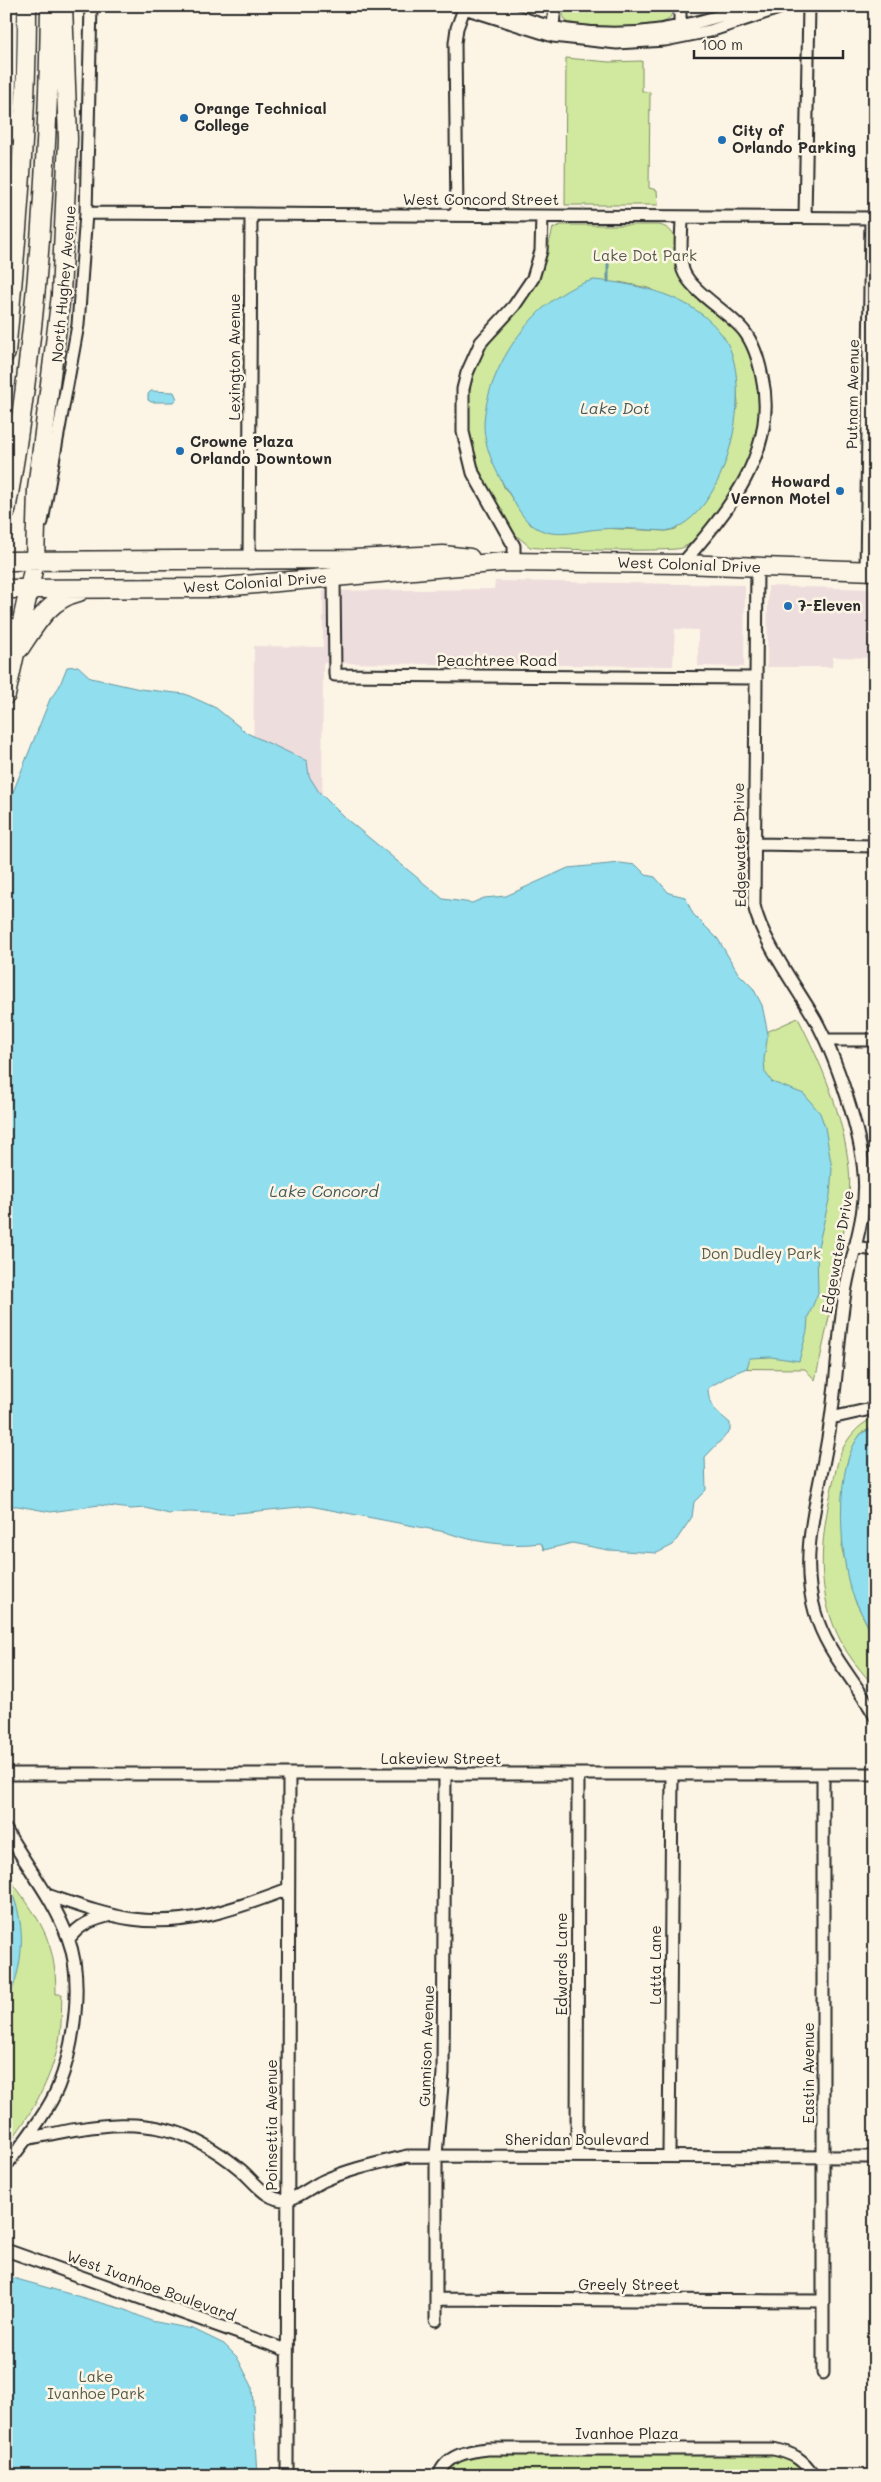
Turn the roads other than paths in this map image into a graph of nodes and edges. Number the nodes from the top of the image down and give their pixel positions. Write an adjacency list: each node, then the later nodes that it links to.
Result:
1 (8, 6): 16 (highway)
2 (27, 6): 24 (highway)
3 (50, 6): 25 (highway)
4 (64, 6): 27 (highway)
5 (91, 6): 17 (street, North Hughey Avenue)
6 (555, 6): 13 (street)
7 (680, 6): 15 (street)
8 (752, 6): 15 (street)
9 (785, 6): 15 (street)
10 (809, 6): 22 (street)
11 (464, 7): 14 (street); 19 (street)
12 (486, 7): 13 (street)
13 (553, 26): 14 (street); 15 (street)
14 (520, 27): 15 (street)
15 (680, 32)
16 (6, 134)
17 (86, 213): 18 (street, West Concord Street); 27 (street, North Hughey Avenue)
18 (251, 214): 19 (street, West Concord Street); 28 (street, Lexington Avenue)
19 (457, 215): 20 (street, West Concord Street)
20 (542, 216): 21 (street, West Concord Street); 29 (street)
21 (682, 217): 22 (street, West Concord Street); 30 (street)
22 (805, 217): 23 (street, West Concord Street)
23 (873, 218): 32 (street, Putnam Avenue)
24 (6, 353)
25 (6, 512)
26 (6, 560): 27 (highway, West Colonial Drive)
27 (35, 560): 28 (highway, West Colonial Drive); 34 (highway)
28 (248, 560): 29 (highway, West Colonial Drive)
29 (509, 562): 30 (highway, West Colonial Drive); 33 (highway, West Colonial Drive)
30 (682, 564): 31 (highway, West Colonial Drive)
31 (757, 568): 32 (highway, West Colonial Drive); 38 (street, Edgewater Drive)
32 (870, 571)
33 (334, 578): 35 (highway, West Colonial Drive); 38 (street, Peachtree Road)
34 (29, 588): 35 (highway, West Colonial Drive); 36 (highway, West Colonial Drive); 37 (highway)
35 (96, 588): 37 (highway)
36 (6, 589)
37 (15, 654): 39 (highway)
38 (755, 678): 40 (street, Edgewater Drive)
39 (7, 685)
40 (754, 844): 41 (street); 42 (street, Edgewater Drive)
41 (875, 846)
42 (826, 1040): 43 (street); 44 (street, Edgewater Drive)
43 (875, 1040)
44 (854, 1247): 45 (street); 47 (street, Edgewater Drive)
45 (875, 1250)
46 (875, 1408): 47 (street)
47 (832, 1418): 48 (street, Edgewater Drive)
48 (873, 1712)
49 (6, 1774): 50 (street, Lakeview Street)
50 (288, 1774): 51 (street, Lakeview Street); 59 (street, Poinsettia Avenue)
51 (445, 1774): 52 (street, Lakeview Street); 64 (street, Gunnison Avenue)
52 (578, 1774): 53 (street, Lakeview Street); 65 (street, Edwards Lane)
53 (672, 1774): 54 (street, Lakeview Street); 66 (street, Latta Lane)
54 (823, 1774): 55 (street, Lakeview Street); 67 (street, Eastin Avenue)
55 (875, 1776)
56 (6, 1830): 58 (street)
57 (6, 1841): 58 (street)
58 (19, 1852): 60 (street)
59 (288, 1889): 61 (street); 70 (street, Poinsettia Avenue)
60 (47, 1896): 61 (street); 62 (street)
61 (111, 1915): 62 (street)
62 (69, 1939): 63 (street)
63 (26, 2139): 69 (street); 70 (street)
64 (436, 2155): 65 (street, Sheridan Boulevard); 70 (street, Sheridan Boulevard); 72 (street, Gunnison Avenue)
65 (577, 2155): 66 (street, Sheridan Boulevard)
66 (669, 2155): 67 (street, Sheridan Boulevard)
67 (824, 2156): 68 (street, Sheridan Boulevard); 73 (street, Eastin Avenue)
68 (875, 2157)
69 (6, 2166)
70 (287, 2200): 75 (street, Poinsettia Avenue)
71 (6, 2250): 75 (street, West Ivanhoe Boulevard)
72 (436, 2299): 73 (street, Greely Street); 74 (street, Gunnison Avenue)
73 (822, 2301): 76 (street, Eastin Avenue)
74 (436, 2320)
75 (286, 2350): 77 (street, Poinsettia Avenue)
76 (823, 2373)
77 (287, 2476)
78 (439, 2476): 79 (street, Ivanhoe Plaza)
79 (814, 2476)

